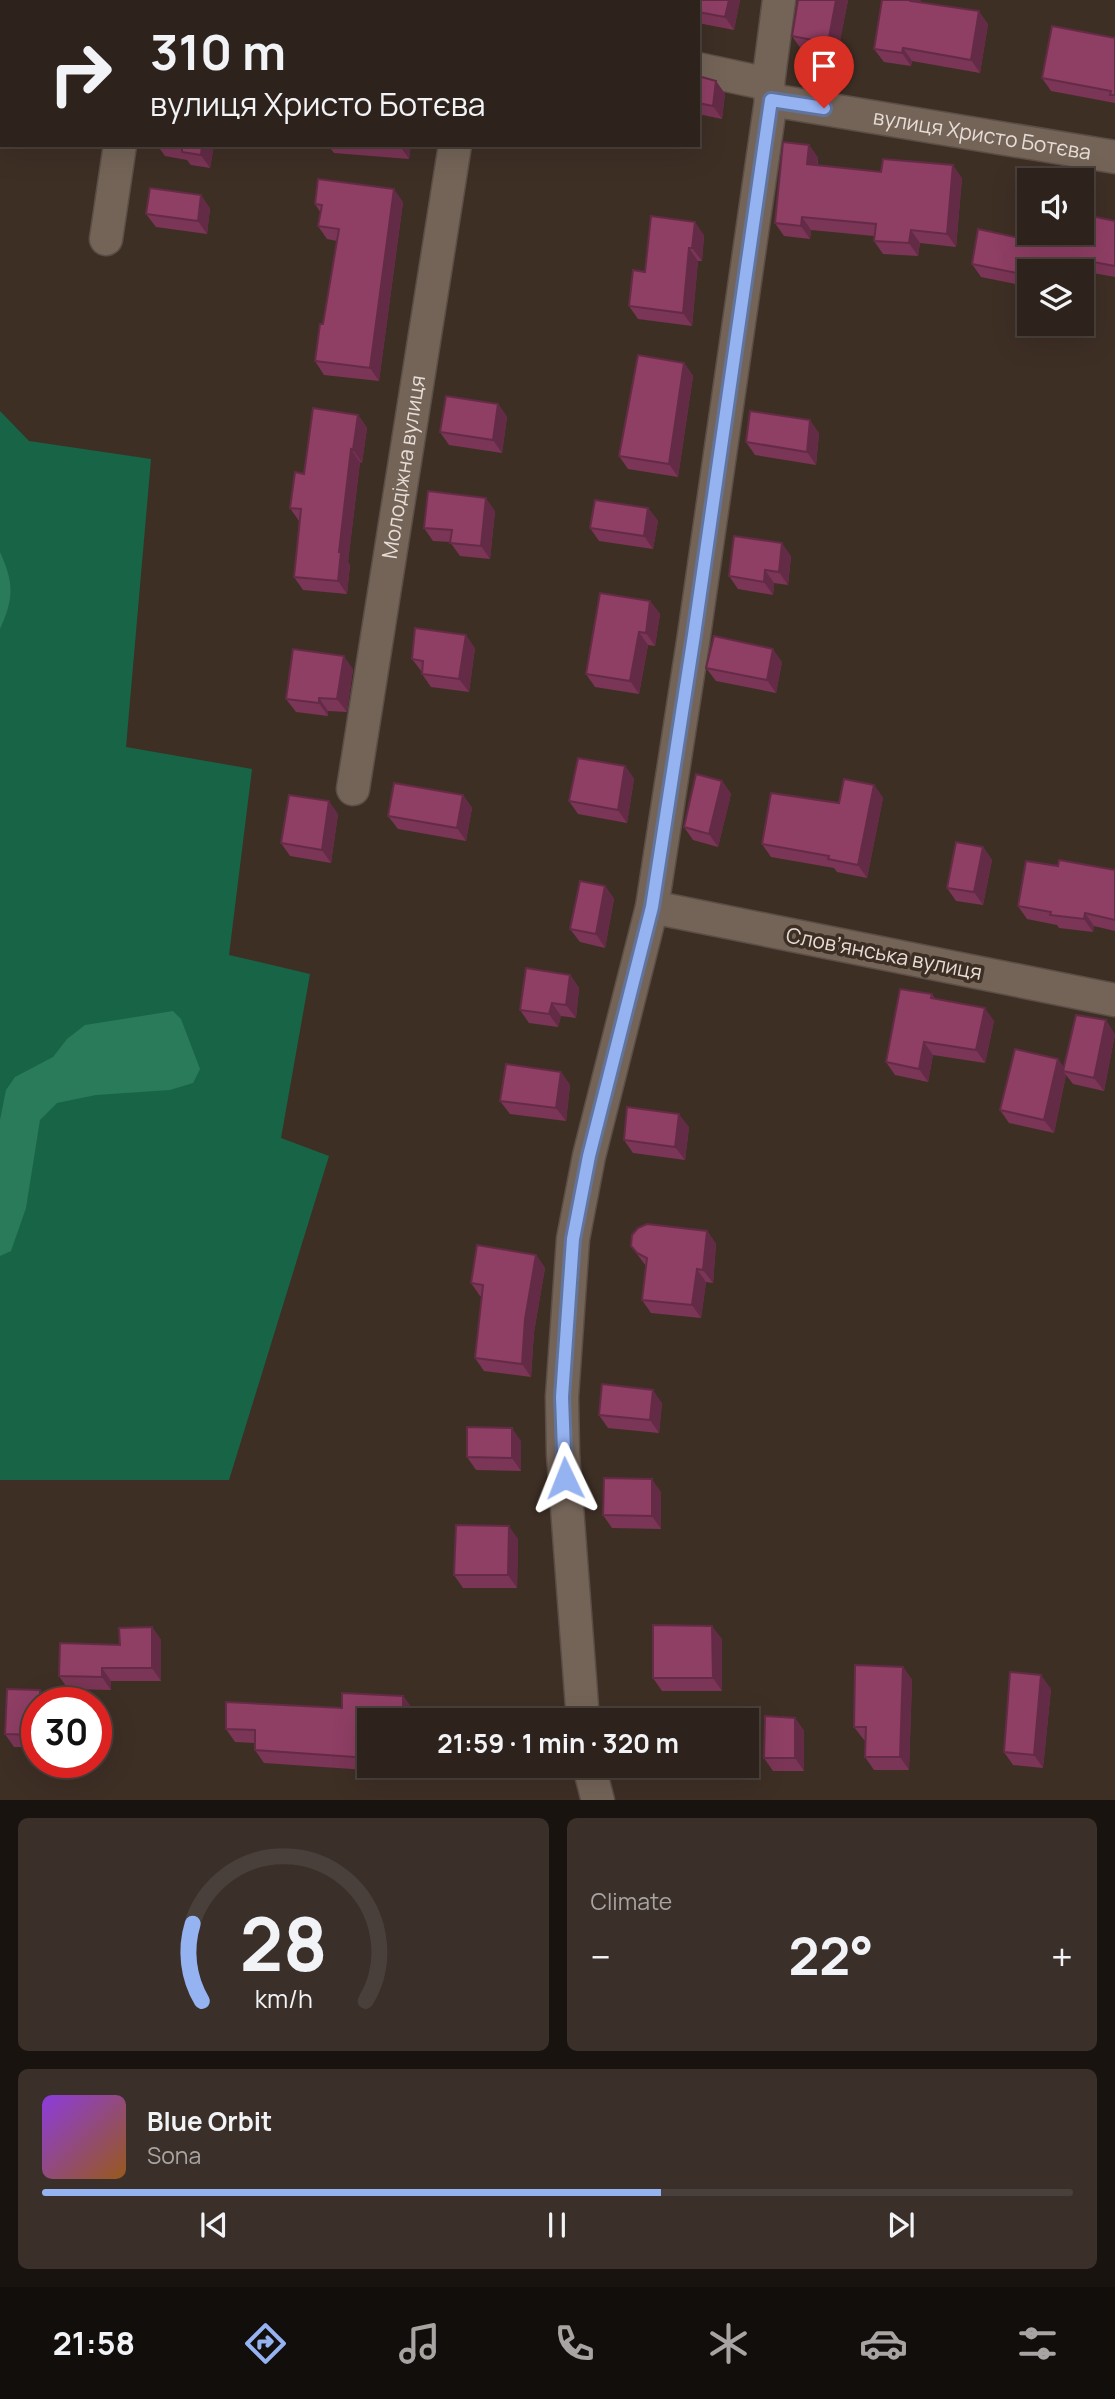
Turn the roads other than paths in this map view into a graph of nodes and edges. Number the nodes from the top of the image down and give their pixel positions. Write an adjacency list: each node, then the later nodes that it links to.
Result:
1 (779, 0): 3 (street)
2 (700, 70): 3 (street, вулиця Христо Ботєва)
3 (769, 92): 6 (street, вулиця Христо Ботєва); 9 (street)
4 (121, 147): 7 (street)
5 (455, 147): 8 (street, Молодіжна вулиця)
6 (1115, 157)
7 (106, 239)
8 (353, 789)
9 (652, 907): 10 (street, Словʼянська вулиця); 11 (street)
10 (1115, 1000)
11 (582, 1708)
12 (592, 1778): 13 (street)
13 (598, 1800)

